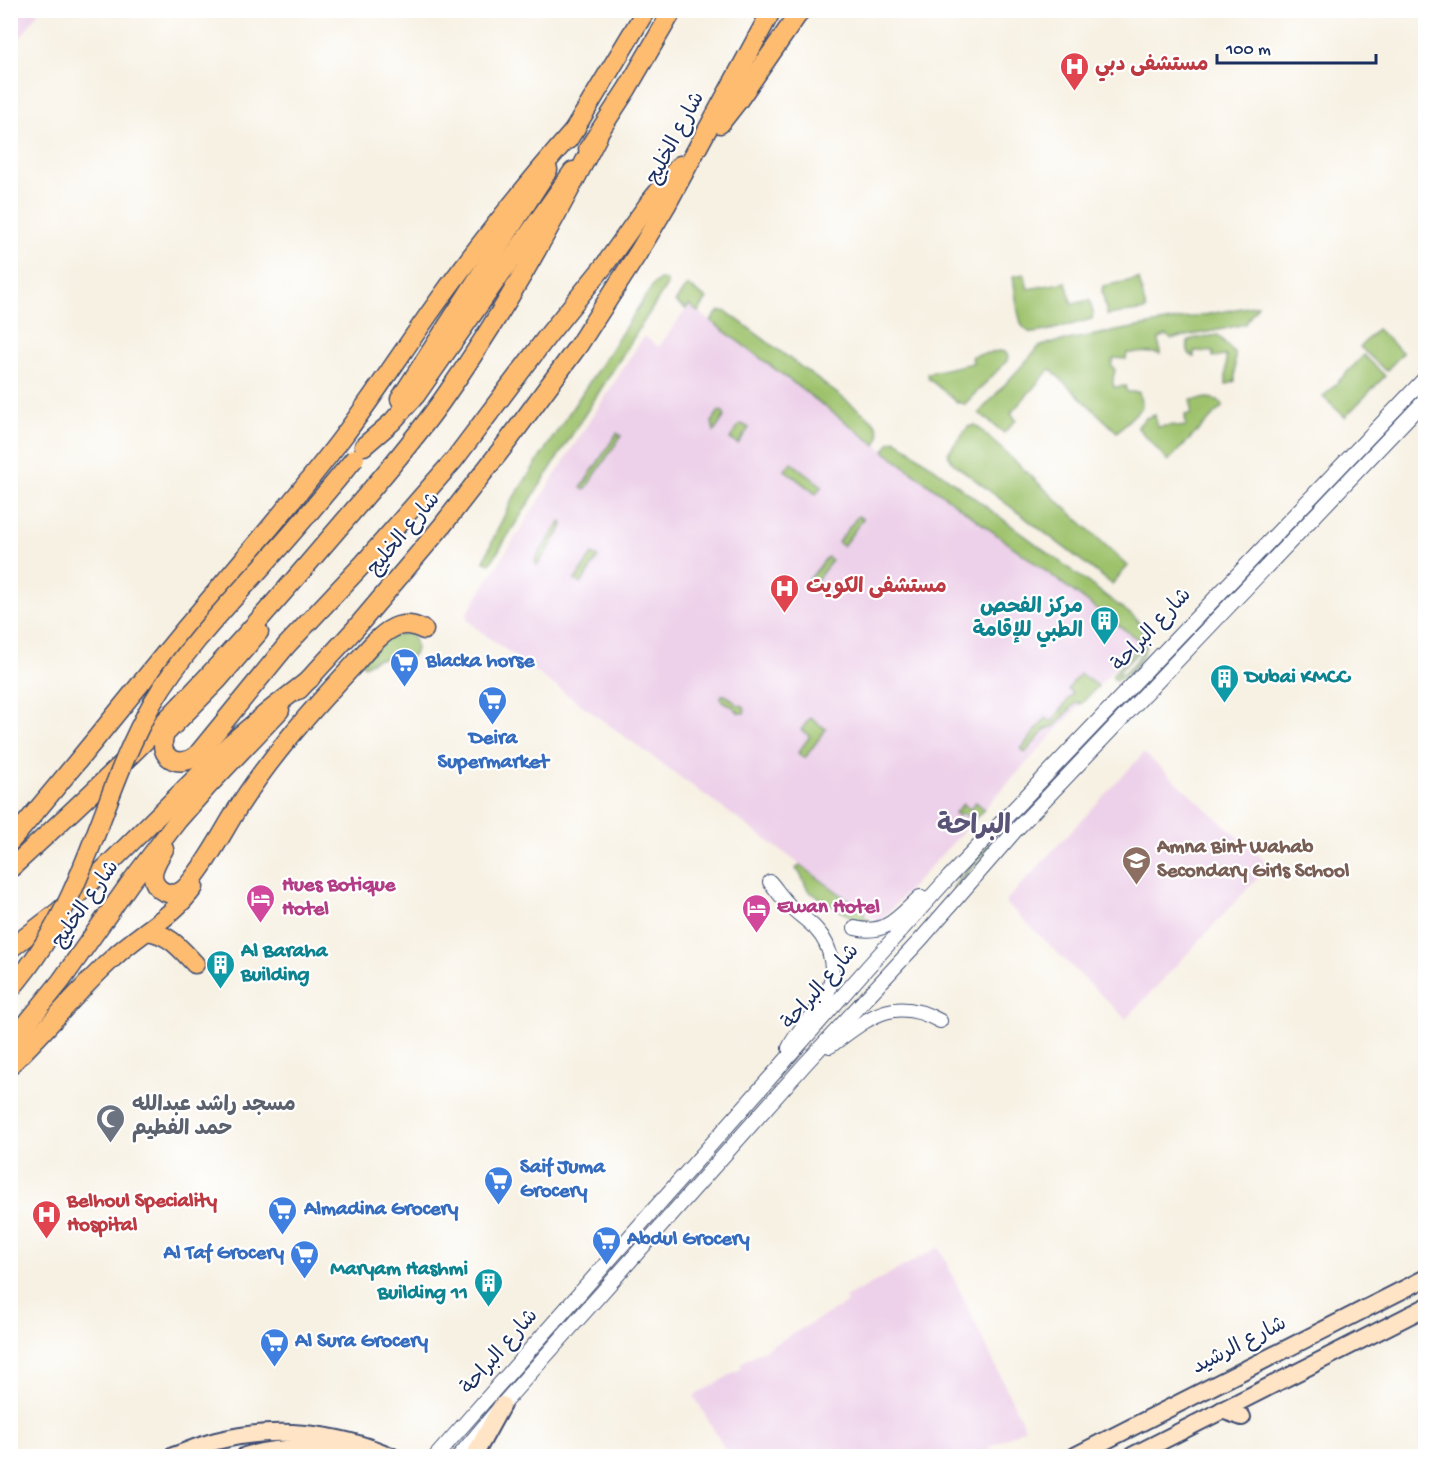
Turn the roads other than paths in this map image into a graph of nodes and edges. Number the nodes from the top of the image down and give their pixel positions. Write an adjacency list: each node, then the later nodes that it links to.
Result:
1 (646, 10): 5 (main road, شارع الخليج)
2 (674, 10): 6 (main road)
3 (772, 10): 7 (main road, شارع الخليج)
4 (801, 10): 7 (main road)
5 (576, 128): 10 (main road, شارع الخليج); 15 (main road)
6 (598, 136): 10 (main road); 11 (main road)
7 (701, 143): 11 (main road); 13 (main road, شارع الخليج)
8 (1425, 376): 18 (street, شارع البراحة)
9 (1425, 399): 28 (street, شارع البراحة)
10 (360, 452): 24 (main road, شارع الخليج, bridge)
11 (305, 568): 17 (main road)
12 (427, 627): 16 (main road)
13 (310, 679): 14 (main road, شارع الخليج); 22 (main road)
14 (178, 820): 16 (main road); 26 (main road, شارع الخليج)
15 (10, 842)
16 (213, 850): 21 (main road)
17 (10, 870)
18 (949, 877): 20 (street); 27 (street, شارع البراحة)
19 (770, 882): 27 (street)
20 (855, 928)
21 (147, 931): 23 (main road); 29 (main road)
22 (10, 949)
23 (195, 963)
24 (10, 990)
25 (940, 1021): 28 (street)
26 (10, 1044)
27 (785, 1061): 39 (street, شارع البراحة)
28 (806, 1063): 32 (street, شارع البراحة)
29 (10, 1065)
30 (1425, 1278): 42 (main road, شارع الرشيد)
31 (1425, 1307): 33 (main road)
32 (502, 1405): 40 (street, شارع البراحة); 41 (main road)
33 (1222, 1410): 34 (main road); 43 (main road)
34 (1242, 1417)
35 (173, 1456): 38 (main road)
36 (245, 1456): 37 (main road)
37 (353, 1456)
38 (391, 1456)
39 (436, 1456)
40 (459, 1456)
41 (474, 1456)
42 (1074, 1456)
43 (1132, 1456)

